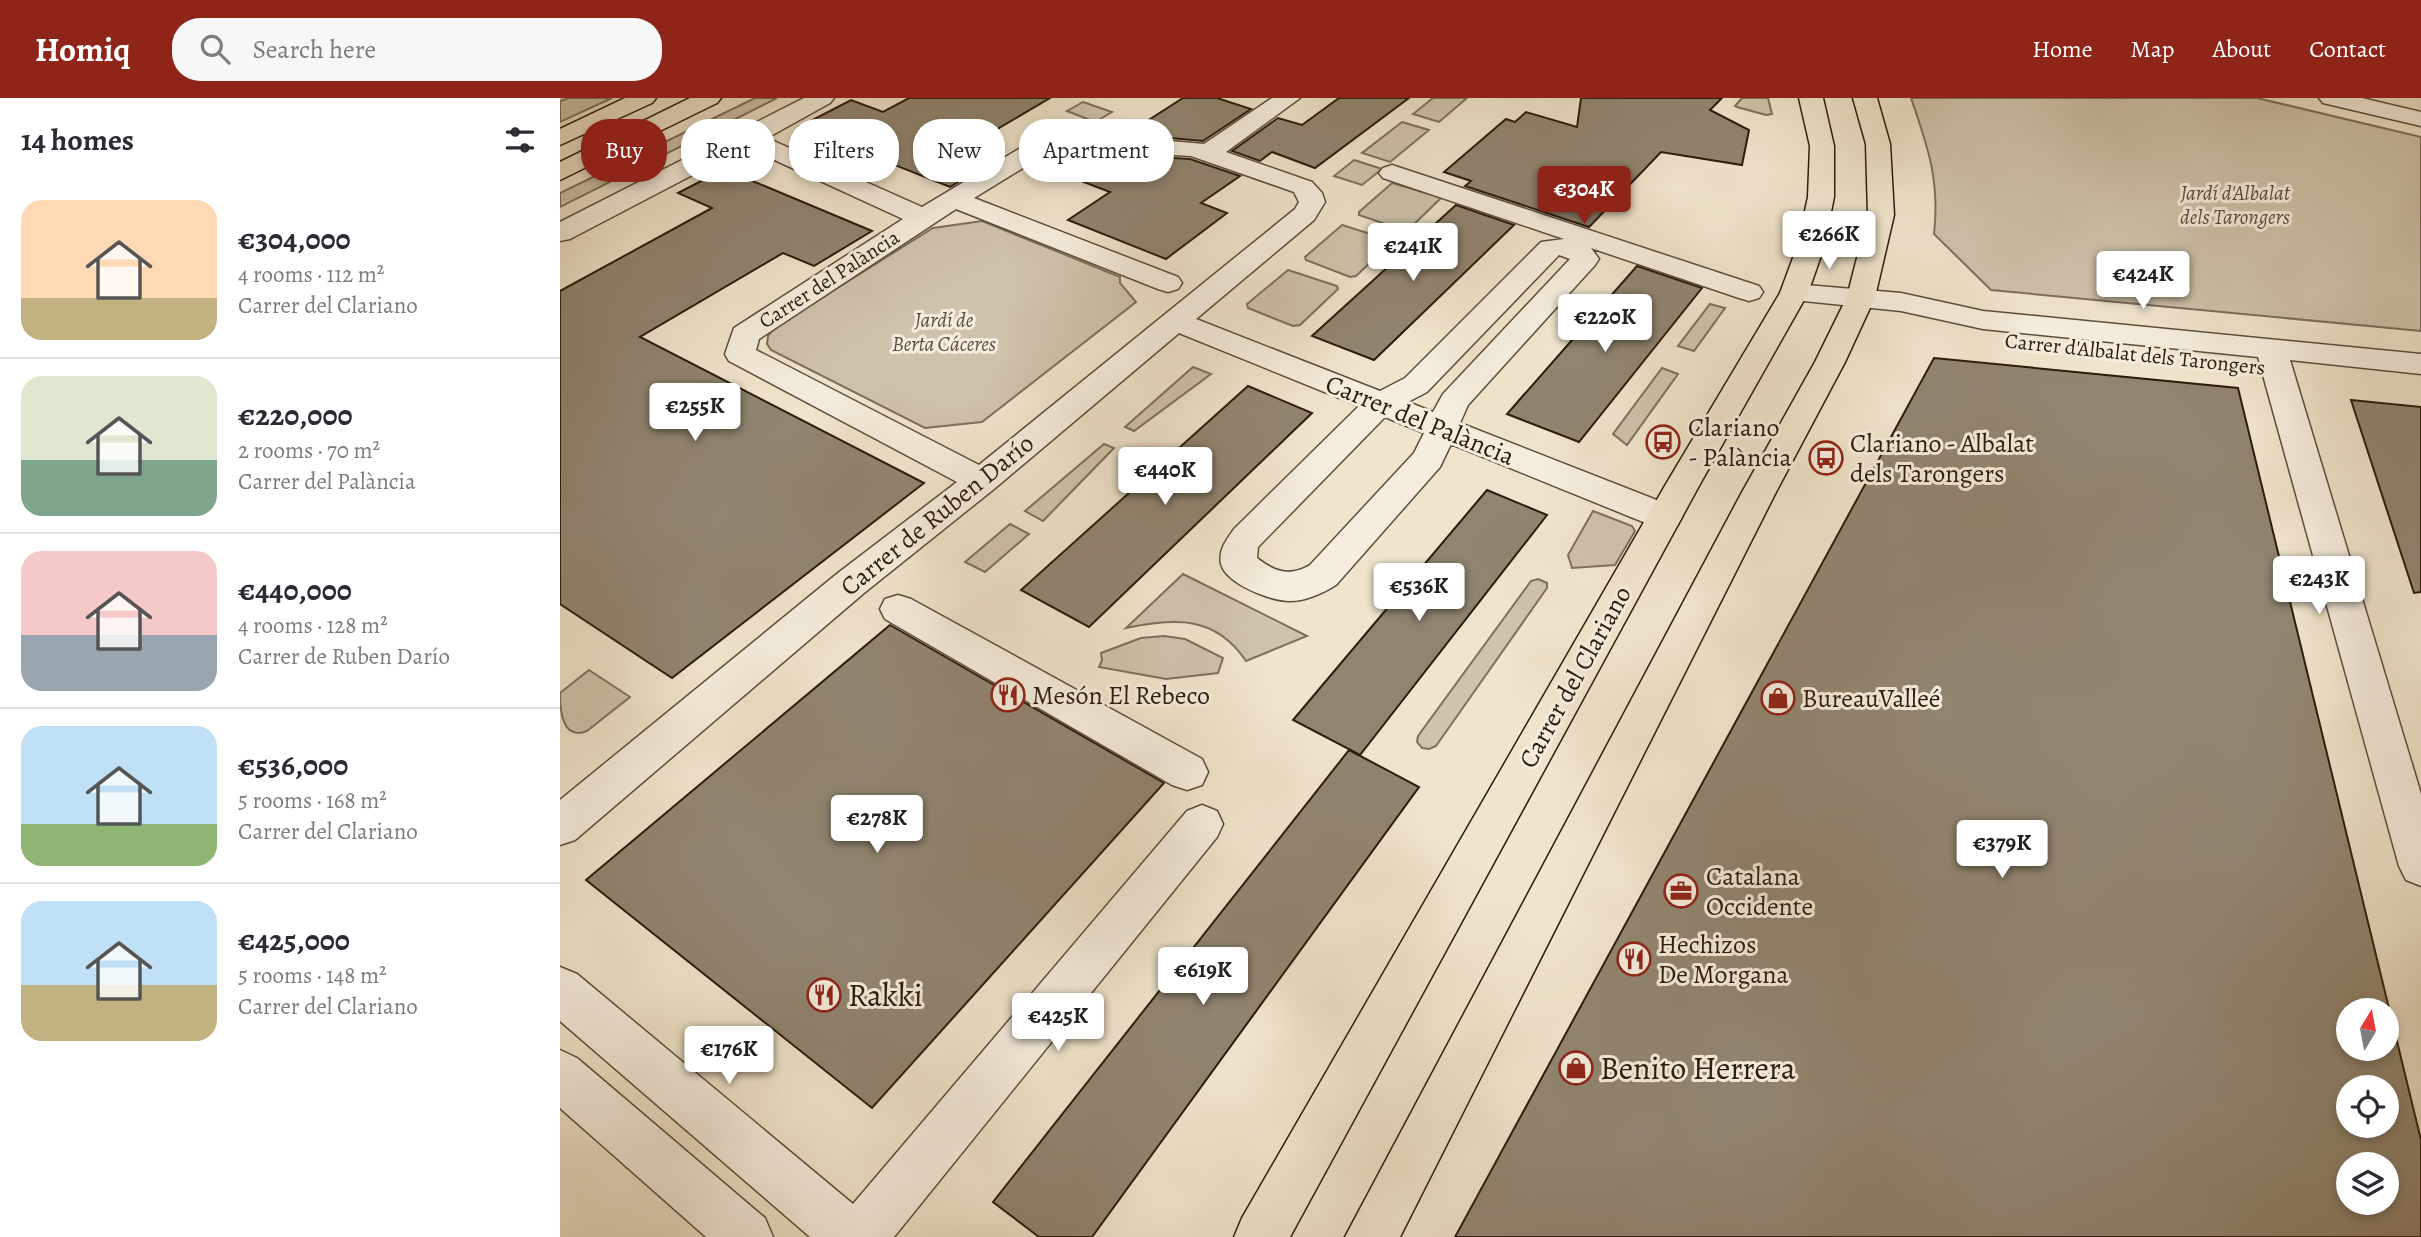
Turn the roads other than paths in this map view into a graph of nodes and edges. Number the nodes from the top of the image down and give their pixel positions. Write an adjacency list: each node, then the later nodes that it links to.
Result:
1 (644, 98): 11 (main road)
2 (822, 98): 10 (street)
3 (1289, 98): 13 (street)
4 (1811, 98): 25 (main road, Carrer del Clariano)
5 (1866, 98): 26 (main road)
6 (2331, 98): 8 (street)
7 (706, 100): 9 (main road)
8 (2421, 119)
9 (667, 120)
10 (775, 123)
11 (560, 138)
12 (775, 152): 21 (street, Carrer del Palància)
13 (1207, 153): 20 (street); 27 (street, Carrer de Ruben Darío)
14 (560, 158): 15 (main road)
15 (581, 158)
16 (581, 162): 18 (main road)
17 (681, 171): 22 (street)
18 (560, 172)
19 (1392, 173): 24 (street)
20 (955, 200): 21 (street); 23 (street)
21 (923, 218): 33 (street, Carrer del Palància)
22 (560, 233)
23 (1168, 283)
24 (1749, 292)
25 (1794, 293): 26 (street, Carrer d'Albalat dels Tarongers); 34 (main road, Carrer del Clariano)
26 (1856, 309): 28 (street, Carrer d'Albalat dels Tarongers); 46 (main road)
27 (1175, 321): 31 (street, Carrer del Palància); 33 (street, Carrer de Ruben Darío)
28 (2274, 358): 29 (street, Carrer d'Albalat dels Tarongers); 30 (street, Carrer d'Albalat dels Tarongers); 39 (street)
29 (2421, 363)
30 (2421, 375)
31 (1380, 404): 32 (street, Carrer del Palància); 32 (street); 32 (street)
32 (1441, 428): 34 (street, Carrer del Palància)
33 (982, 481): 38 (street, Carrer de Ruben Darío)
34 (1665, 517): 45 (main road, Carrer del Clariano)
35 (898, 609): 36 (street)
36 (1187, 772)
37 (1202, 824): 44 (street)
38 (560, 827)
39 (2421, 866)
40 (560, 990): 43 (street)
41 (560, 1075): 42 (street)
42 (746, 1237)
43 (851, 1237)
44 (860, 1237)
45 (1261, 1237)
46 (1372, 1237)

